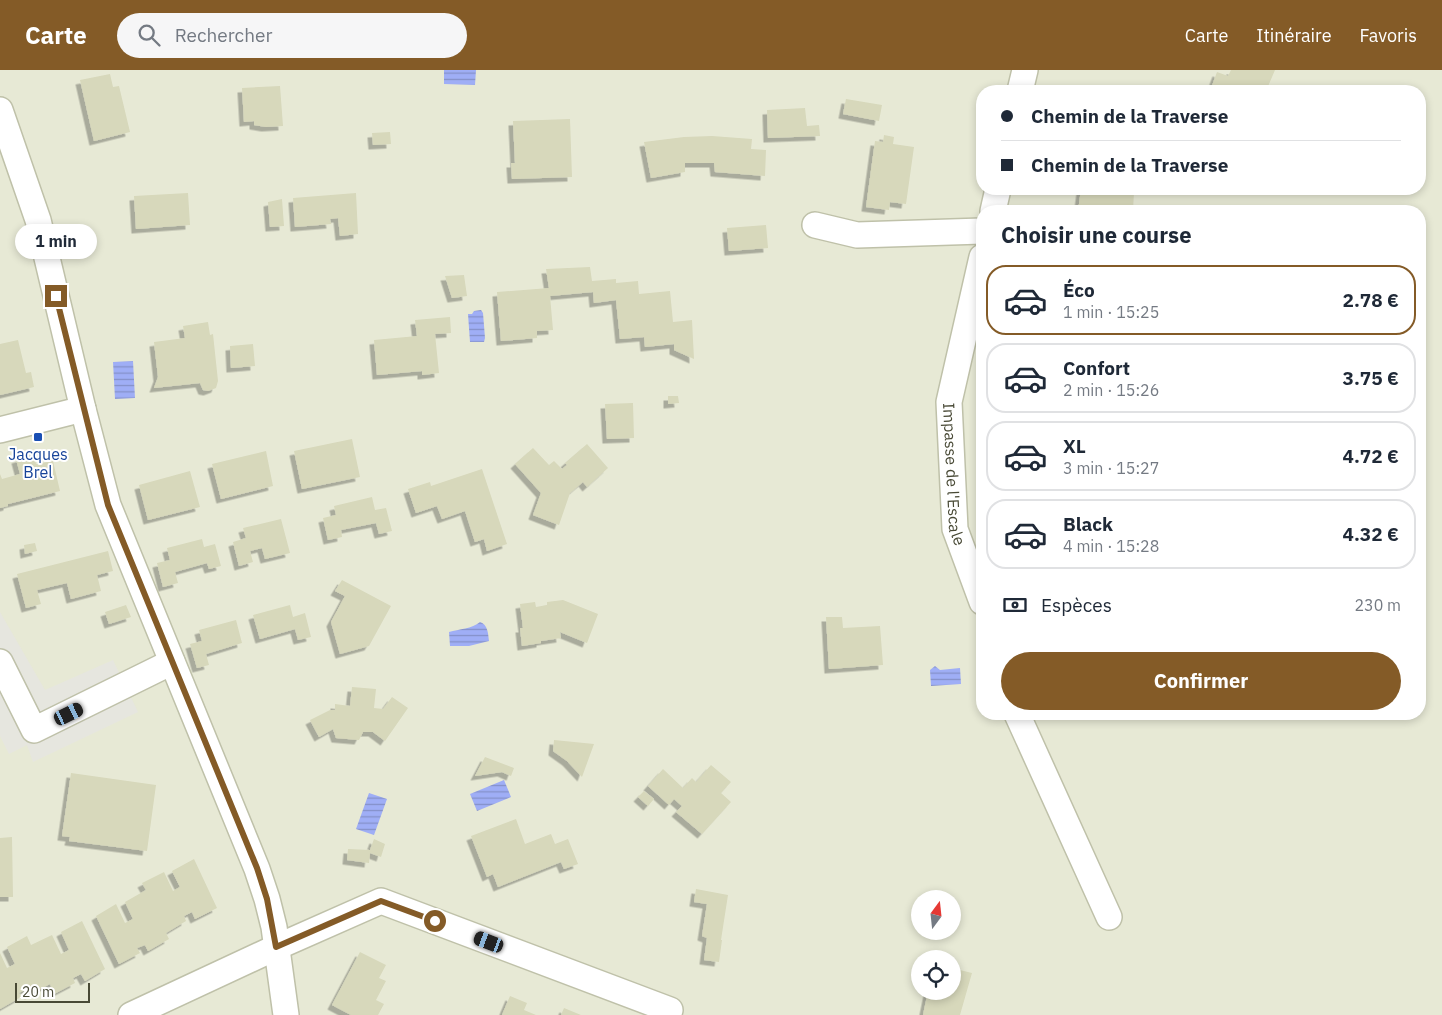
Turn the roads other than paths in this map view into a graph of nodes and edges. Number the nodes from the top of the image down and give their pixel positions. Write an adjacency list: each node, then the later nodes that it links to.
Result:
1 (1025, 70): 2 (street)
2 (1021, 85)
3 (0, 110): 7 (street)
4 (815, 225): 5 (street)
5 (976, 231)
6 (976, 283): 9 (street, Impasse de l'Escale)
7 (83, 409): 8 (street); 11 (street)
8 (0, 430)
9 (976, 586)
10 (0, 662): 11 (street)
11 (172, 662): 14 (street)
12 (1020, 720): 13 (street)
13 (1109, 917)
14 (276, 947): 15 (street); 16 (street); 17 (street)
15 (670, 1010)
16 (131, 1015)
17 (286, 1015)

